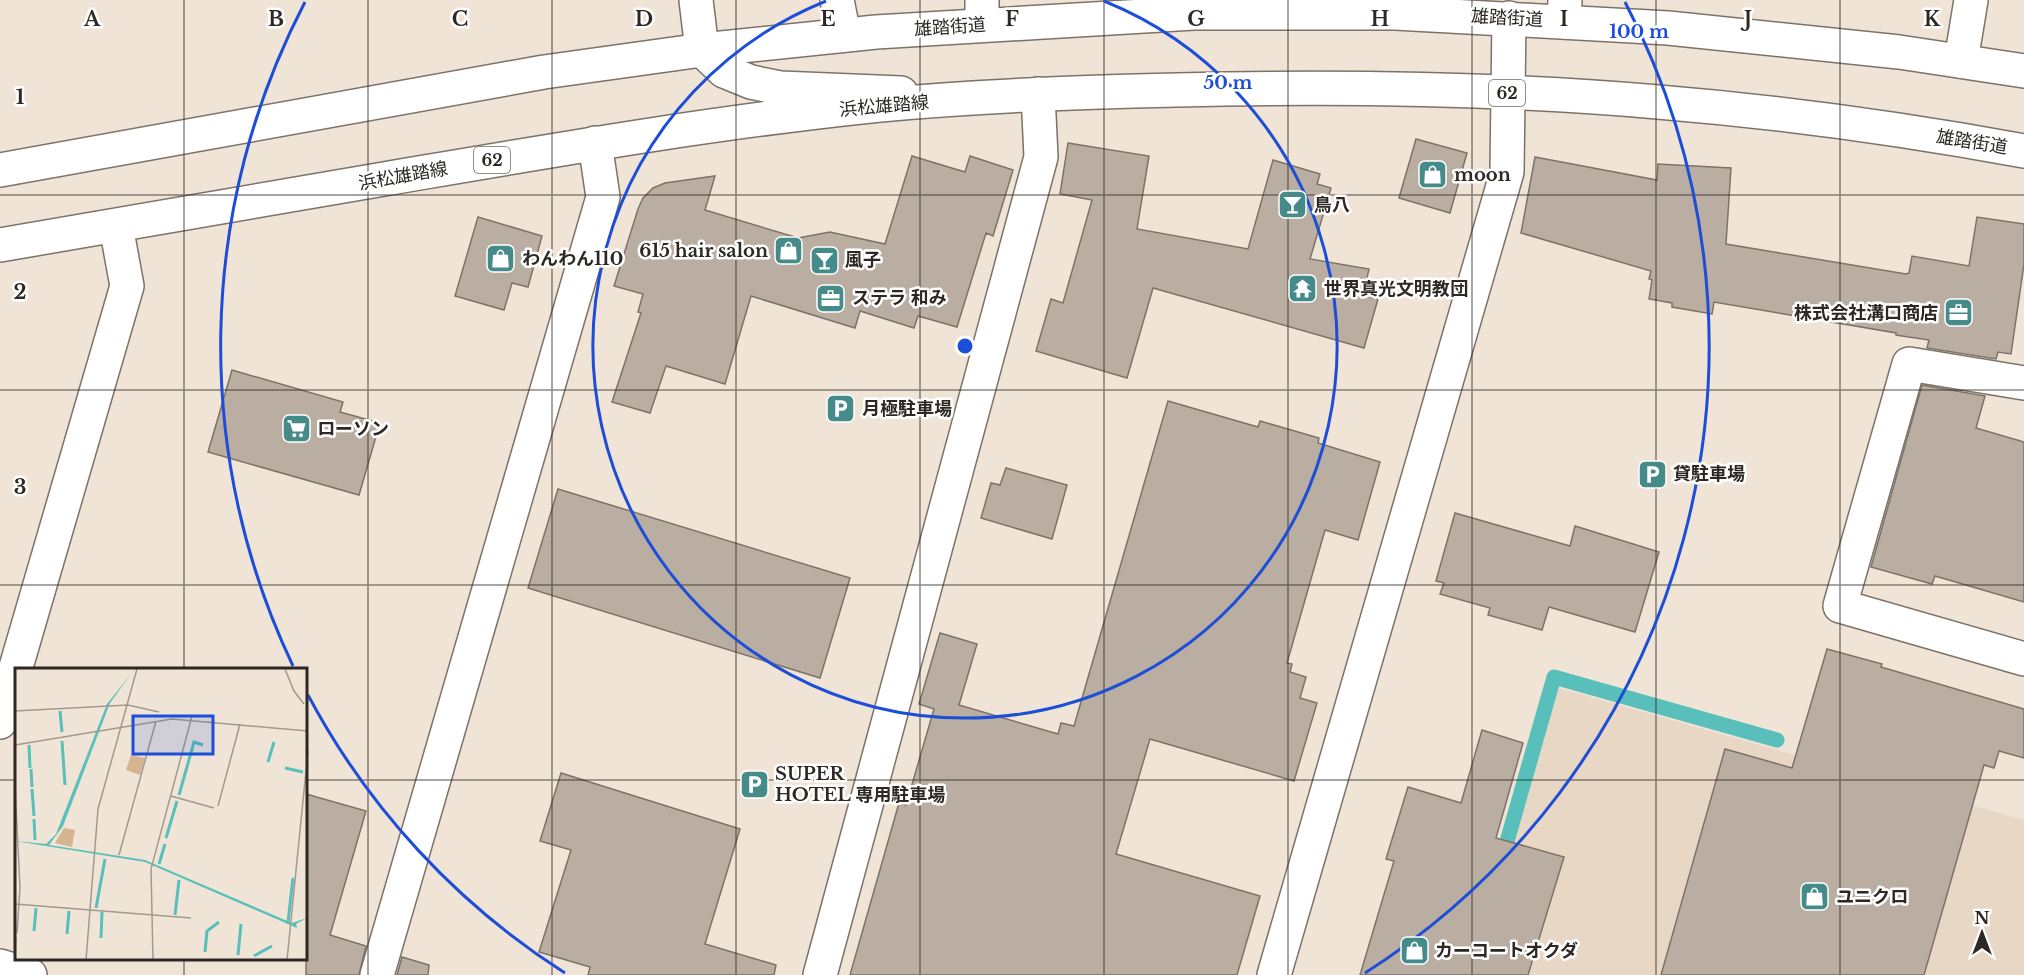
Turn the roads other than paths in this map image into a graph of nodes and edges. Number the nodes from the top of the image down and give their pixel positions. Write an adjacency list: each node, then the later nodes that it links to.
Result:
1 (696, 0): 8 (street)
2 (837, 0): 7 (street)
3 (1971, 0): 9 (street)
4 (1565, 11): 6 (street, 雄踏街道); 9 (street, 雄踏街道)
5 (982, 13): 6 (street, 雄踏街道); 7 (street, 雄踏街道)
6 (1509, 18): 11 (street)
7 (843, 35): 8 (street)
8 (702, 50): 13 (street); 16 (street)
9 (1961, 61): 10 (street, 雄踏街道)
10 (2024, 70)
11 (1508, 93): 12 (street, 雄踏街道 / 62); 15 (street, 雄踏街道 / 62); 28 (street)
12 (1038, 94): 13 (street, 雄踏街道 / 62); 27 (street)
13 (987, 97): 14 (street, 浜松雄踏線 / 62)
14 (595, 143): 17 (street, 浜松雄踏線 / 62); 26 (street)
15 (2024, 151)
16 (0, 170)
17 (116, 226): 18 (street, 浜松雄踏線 / 62); 21 (street)
18 (0, 245)
19 (2024, 383): 20 (street)
20 (2024, 658)
21 (16, 668)
22 (15, 671): 23 (street)
23 (0, 722)
24 (0, 966): 25 (street)
25 (30, 975)
26 (377, 975)
27 (820, 975)
28 (1274, 975)

